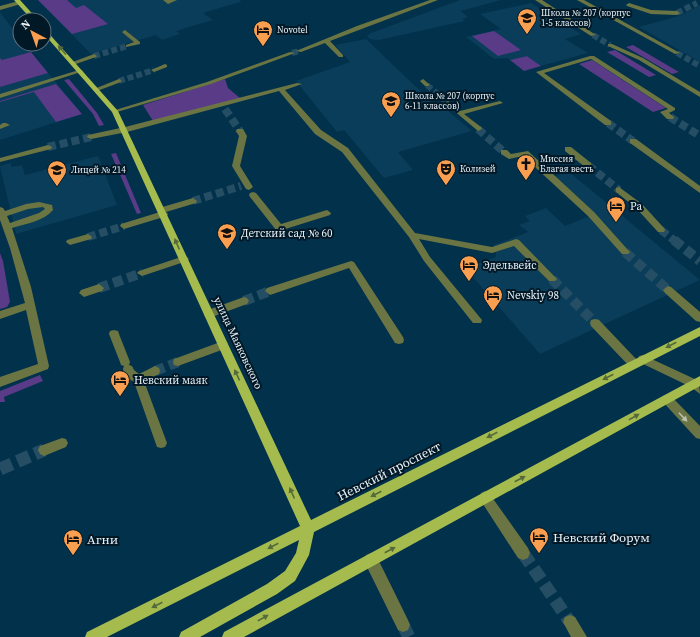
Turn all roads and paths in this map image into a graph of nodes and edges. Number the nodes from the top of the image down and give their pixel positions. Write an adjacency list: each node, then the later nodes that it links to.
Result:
1 (166, 0): 2 (street)
2 (174, 0)
3 (435, 0): 14 (street)
4 (538, 0): 12 (street)
5 (580, 0): 17 (street)
6 (18, 2): 8 (street); 9 (main road)
7 (629, 5): 10 (street)
8 (0, 8)
9 (27, 12)
10 (677, 13)
11 (125, 32): 16 (street)
12 (593, 35)
13 (52, 39): 20 (main road, улица Маяковского, one-way to 13)
14 (326, 41): 19 (street); 32 (street)
15 (610, 45): 28 (street)
16 (128, 46)
17 (677, 53)
18 (94, 56): 20 (street)
19 (341, 56)
20 (73, 63): 23 (main road, улица Маяковского)
21 (165, 66): 22 (street)
22 (154, 70)
23 (81, 71): 26 (main road, улица Маяковского); 29 (street)
24 (119, 81): 26 (street)
25 (299, 84): 27 (street)
26 (97, 89): 32 (main road, улица Маяковского)
27 (281, 89): 36 (street); 55 (street)
28 (700, 95)
29 (0, 96)
30 (448, 103): 33 (street)
31 (500, 103): 33 (street)
32 (115, 111): 36 (main road, улица Маяковского)
33 (459, 113): 37 (street)
34 (670, 116): 35 (street)
35 (608, 123)
36 (124, 129): 39 (street); 50 (main road, улица Маяковского)
37 (478, 129)
38 (240, 131): 51 (street)
39 (91, 137)
40 (632, 141): 47 (street)
41 (48, 147): 44 (street)
42 (568, 149): 45 (street)
43 (504, 152): 58 (street)
44 (0, 160)
45 (588, 165)
46 (619, 190): 54 (street)
47 (700, 190)
48 (193, 201): 50 (street)
49 (1, 212): 53 (street); 53 (street)
50 (163, 212): 52 (street); 59 (main road, улица Маяковского, one-way to 50)
51 (327, 213)
52 (124, 226)
53 (7, 227): 67 (street)
54 (661, 230)
55 (412, 235): 61 (street); 71 (street)
56 (88, 237): 57 (street)
57 (70, 242)
58 (625, 252)
59 (184, 259): 60 (street); 68 (main road, улица Маяковского)
60 (142, 273)
61 (552, 279)
62 (99, 288): 65 (street)
63 (668, 290): 70 (street)
64 (270, 292): 75 (street)
65 (84, 293)
66 (244, 301): 68 (street)
67 (29, 305): 69 (street); 81 (street)
68 (209, 314): 76 (main road, улица Маяковского)
69 (0, 315)
70 (700, 318)
71 (477, 320)
72 (595, 323): 78 (street)
73 (700, 331): 78 (main road, Невский проспект, one-way to 78)
74 (114, 334): 80 (street)
75 (399, 340)
76 (223, 345): 77 (street); 89 (main road, улица Маяковского, one-way to 76)
77 (178, 362)
78 (638, 362): 82 (street); 89 (main road, Невский проспект, one-way to 89)
79 (155, 371): 80 (street)
80 (138, 379): 86 (street)
81 (0, 382)
82 (698, 385): 83 (main road)
83 (667, 399): 84 (street, one-way to 84); 88 (main road, one-way to 83)
84 (700, 434)
85 (62, 443): 87 (street)
86 (161, 443)
87 (44, 450)
88 (485, 497): 90 (street); 91 (main road, one-way to 88)
89 (308, 529): 95 (main road, Невский проспект, one-way to 95); 96 (main road)
90 (524, 553)
91 (371, 560): 93 (street); 94 (main road, one-way to 91)
92 (570, 622): 97 (street)
93 (403, 625)
94 (235, 635)
95 (92, 637)
96 (186, 637)
97 (580, 637)

